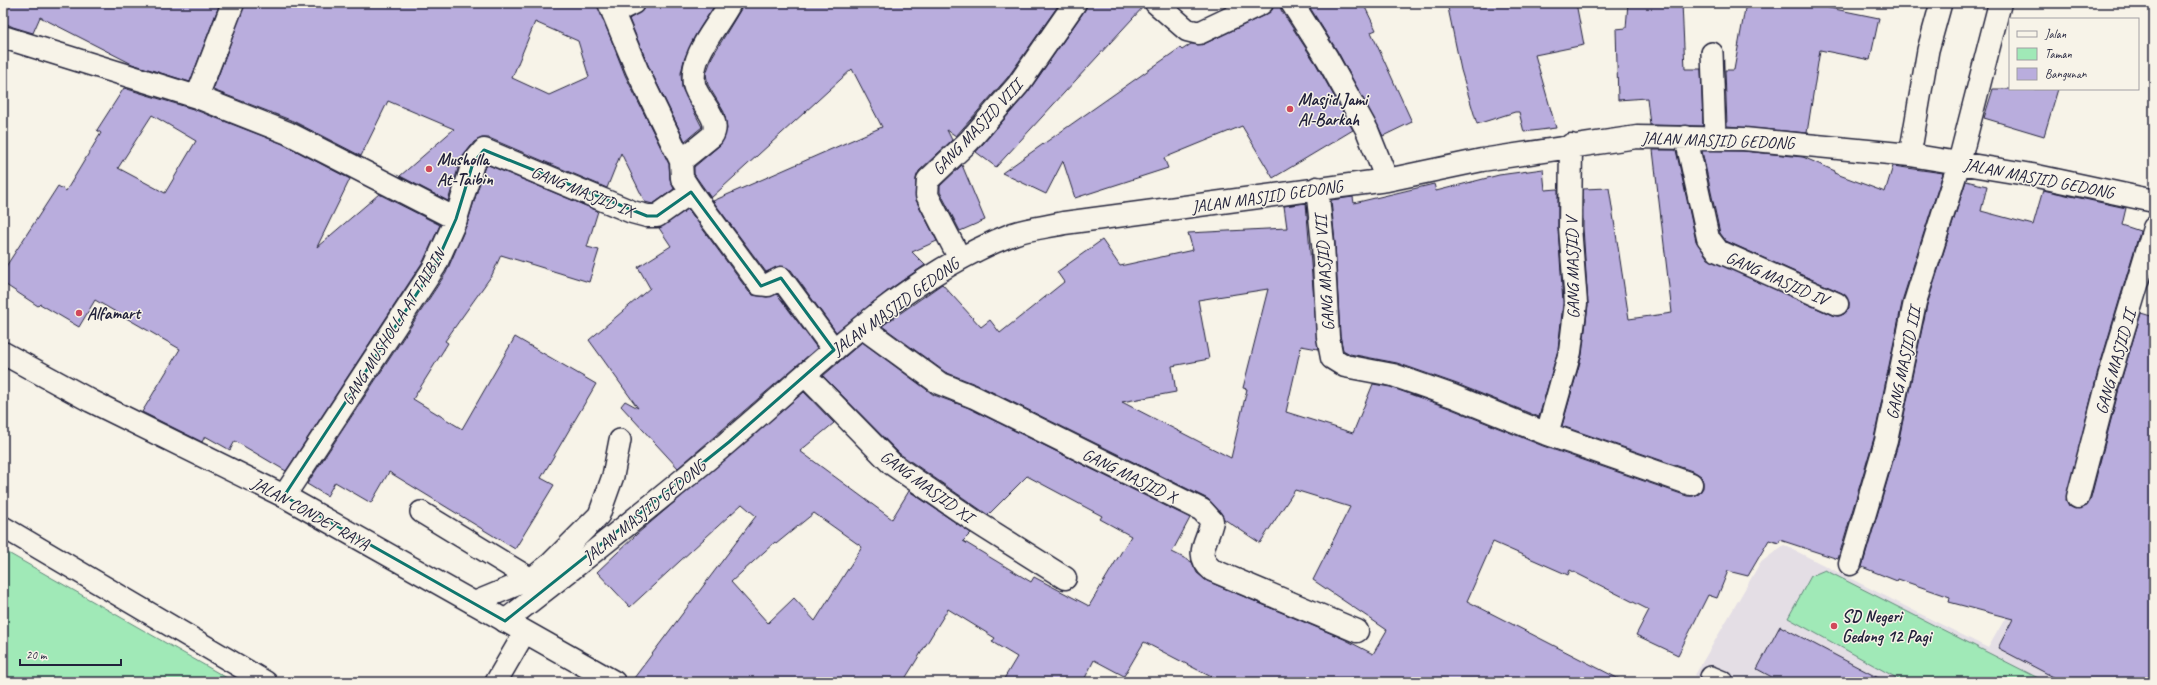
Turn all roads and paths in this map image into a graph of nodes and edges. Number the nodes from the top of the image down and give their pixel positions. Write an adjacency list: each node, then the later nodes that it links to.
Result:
1 (233, 3): 13 (street)
2 (633, 3): 10 (street)
3 (730, 3): 19 (street)
4 (1075, 3): 27 (street, GANG MASJID VIII)
5 (1156, 3): 6 (street)
6 (1262, 3)
7 (1292, 3): 21 (street)
8 (1940, 3): 18 (lane)
9 (2000, 3): 20 (street, GANG MASJID III)
10 (611, 8): 19 (street)
11 (3, 37): 13 (street)
12 (1712, 53): 15 (lane)
13 (197, 97): 25 (street)
14 (1686, 137): 15 (street, JALAN MASJID GEDONG); 16 (street, JALAN MASJID GEDONG); 28 (street, GANG MASJID IV)
15 (1715, 137): 18 (street, JALAN MASJID GEDONG)
16 (1571, 145): 21 (street, JALAN MASJID GEDONG); 33 (street, GANG MASJID V)
17 (484, 150): 23 (street, GANG MASJID IX); 25 (street, GANG MUSHOLLA AT TAIBIN)
18 (1910, 155): 20 (street, JALAN MASJID GEDONG)
19 (680, 161): 23 (street)
20 (1959, 163): 24 (street, JALAN MASJID GEDONG); 40 (street, GANG MASJID III)
21 (1387, 180): 22 (street, JALAN MASJID GEDONG)
22 (1317, 188): 27 (street, JALAN MASJID GEDONG); 33 (street, GANG MASJID VII)
23 (691, 192): 30 (street)
24 (2154, 201)
25 (456, 219): 36 (street, GANG MUSHOLLA AT TAIBIN)
26 (2154, 228): 37 (street, GANG MASJID II)
27 (960, 259): 29 (street, JALAN MASJID GEDONG)
28 (1837, 304)
29 (862, 327): 30 (street, JALAN MASJID GEDONG); 45 (street, GANG MASJID X)
30 (834, 350): 32 (street, JALAN MASJID GEDONG)
31 (3, 353): 36 (street, JALAN CONDET RAYA)
32 (805, 375): 41 (street, GANG MASJID XI); 44 (street, JALAN MASJID GEDONG)
33 (1547, 434): 35 (street)
34 (620, 440): 42 (lane)
35 (1691, 484)
36 (284, 496): 43 (street, JALAN CONDET RAYA)
37 (2078, 497)
38 (421, 512): 42 (lane)
39 (3, 527): 47 (lane)
40 (1850, 564)
41 (1066, 578)
42 (531, 579): 43 (lane)
43 (473, 603): 44 (street, JALAN CONDET RAYA)
44 (505, 621): 46 (street, JALAN CONDET RAYA)
45 (1357, 631)
46 (525, 632): 48 (lane); 49 (street, JALAN CONDET RAYA)
47 (266, 682)
48 (496, 682)
49 (614, 682)

